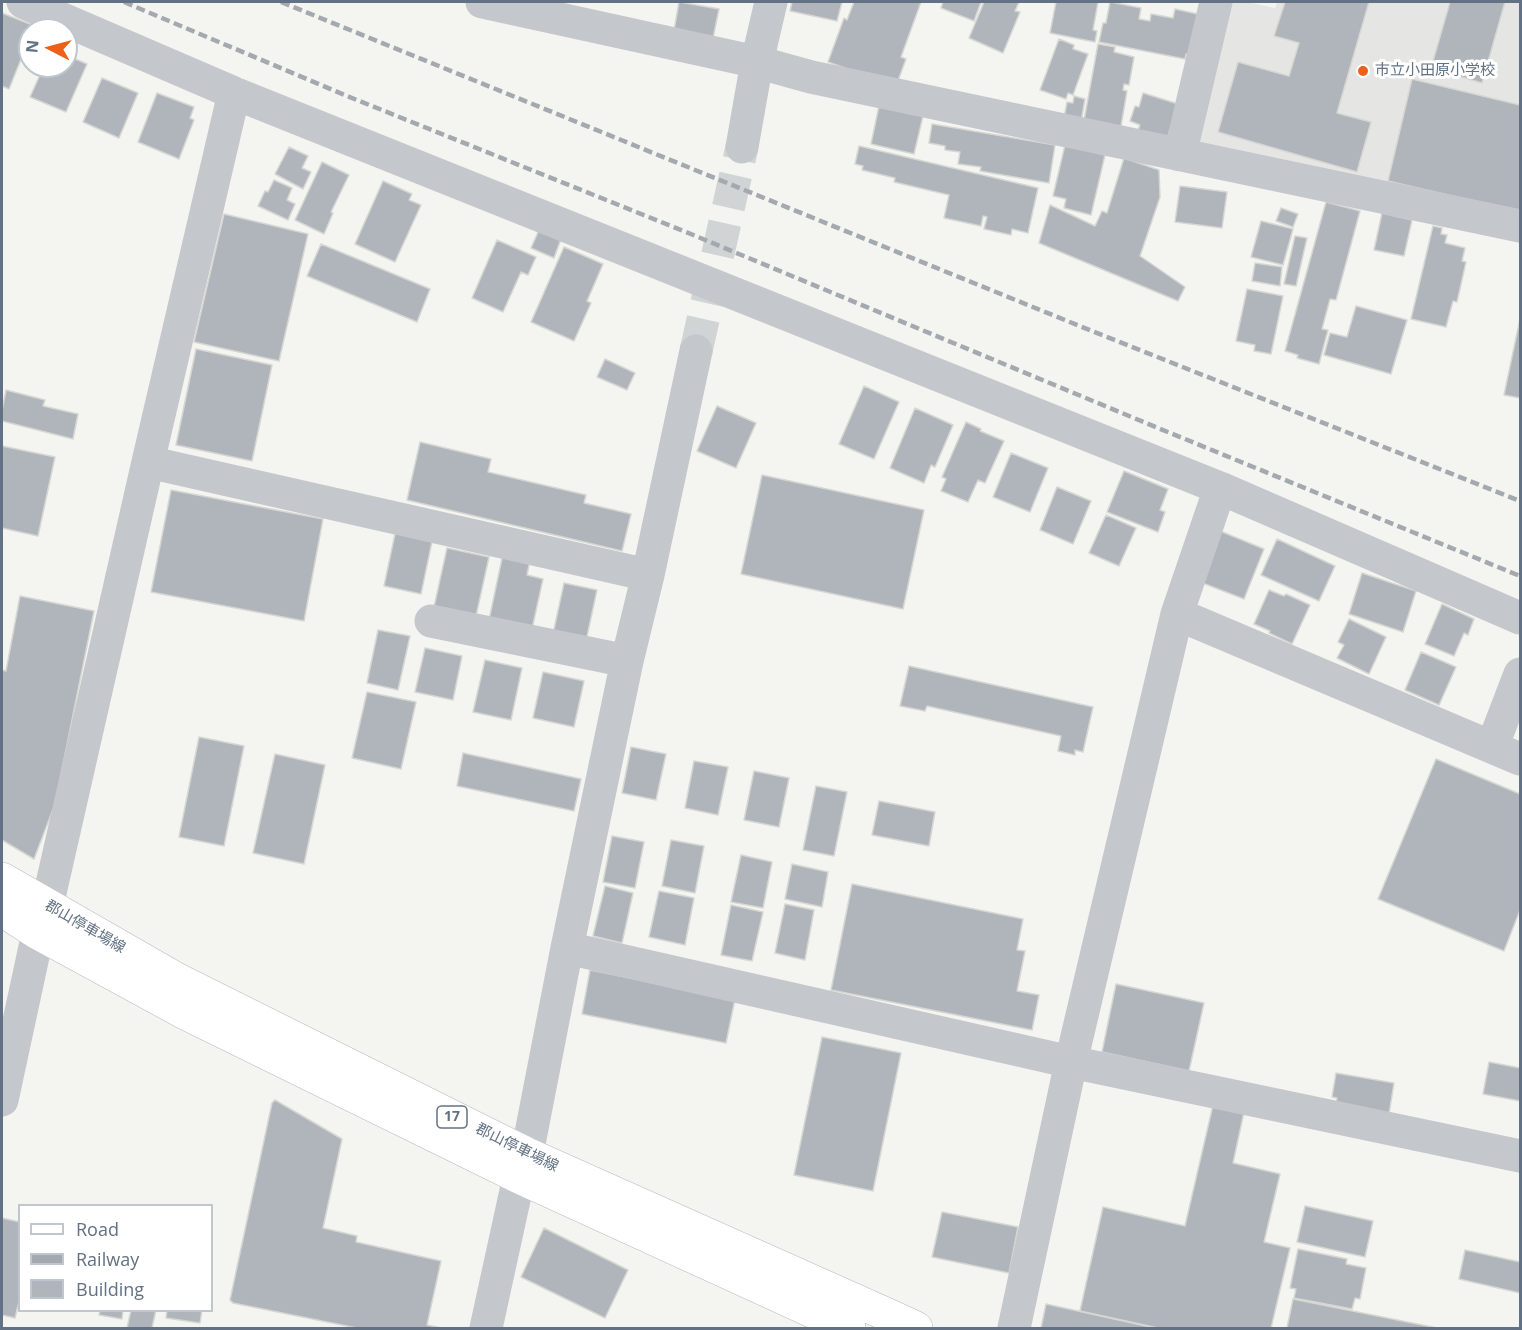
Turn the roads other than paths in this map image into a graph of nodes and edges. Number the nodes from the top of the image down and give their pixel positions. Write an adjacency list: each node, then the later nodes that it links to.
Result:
1 (23, 2): 6 (street)
2 (482, 2): 5 (street)
3 (771, 2): 5 (street)
4 (1216, 2): 8 (street)
5 (757, 62): 7 (street); 8 (street)
6 (234, 93): 11 (street); 12 (street)
7 (742, 147)
8 (1180, 155): 9 (street)
9 (1521, 226)
10 (696, 351): 13 (street)
11 (147, 462): 13 (street); 22 (street)
12 (1220, 488): 14 (street); 15 (street)
13 (648, 575): 17 (street)
14 (1177, 614): 19 (street); 24 (street)
15 (1521, 618)
16 (431, 621): 17 (street)
17 (627, 661): 23 (street)
18 (1521, 674): 19 (street)
19 (1506, 753)
20 (2, 879): 22 (main road, 郡山停車場線 / 17)
21 (2, 910): 22 (main road, 郡山停車場線 / 17)
22 (43, 920): 25 (street); 27 (main road, 郡山停車場線 / 17)
23 (567, 948): 24 (street); 27 (street)
24 (1071, 1062): 26 (street); 31 (street)
25 (2, 1100)
26 (1521, 1156)
27 (523, 1166): 28 (street); 29 (main road, 郡山停車場線 / 17); 30 (main road, 郡山停車場線 / 17)
28 (486, 1329)
29 (849, 1329)
30 (916, 1329)
31 (1014, 1329)

